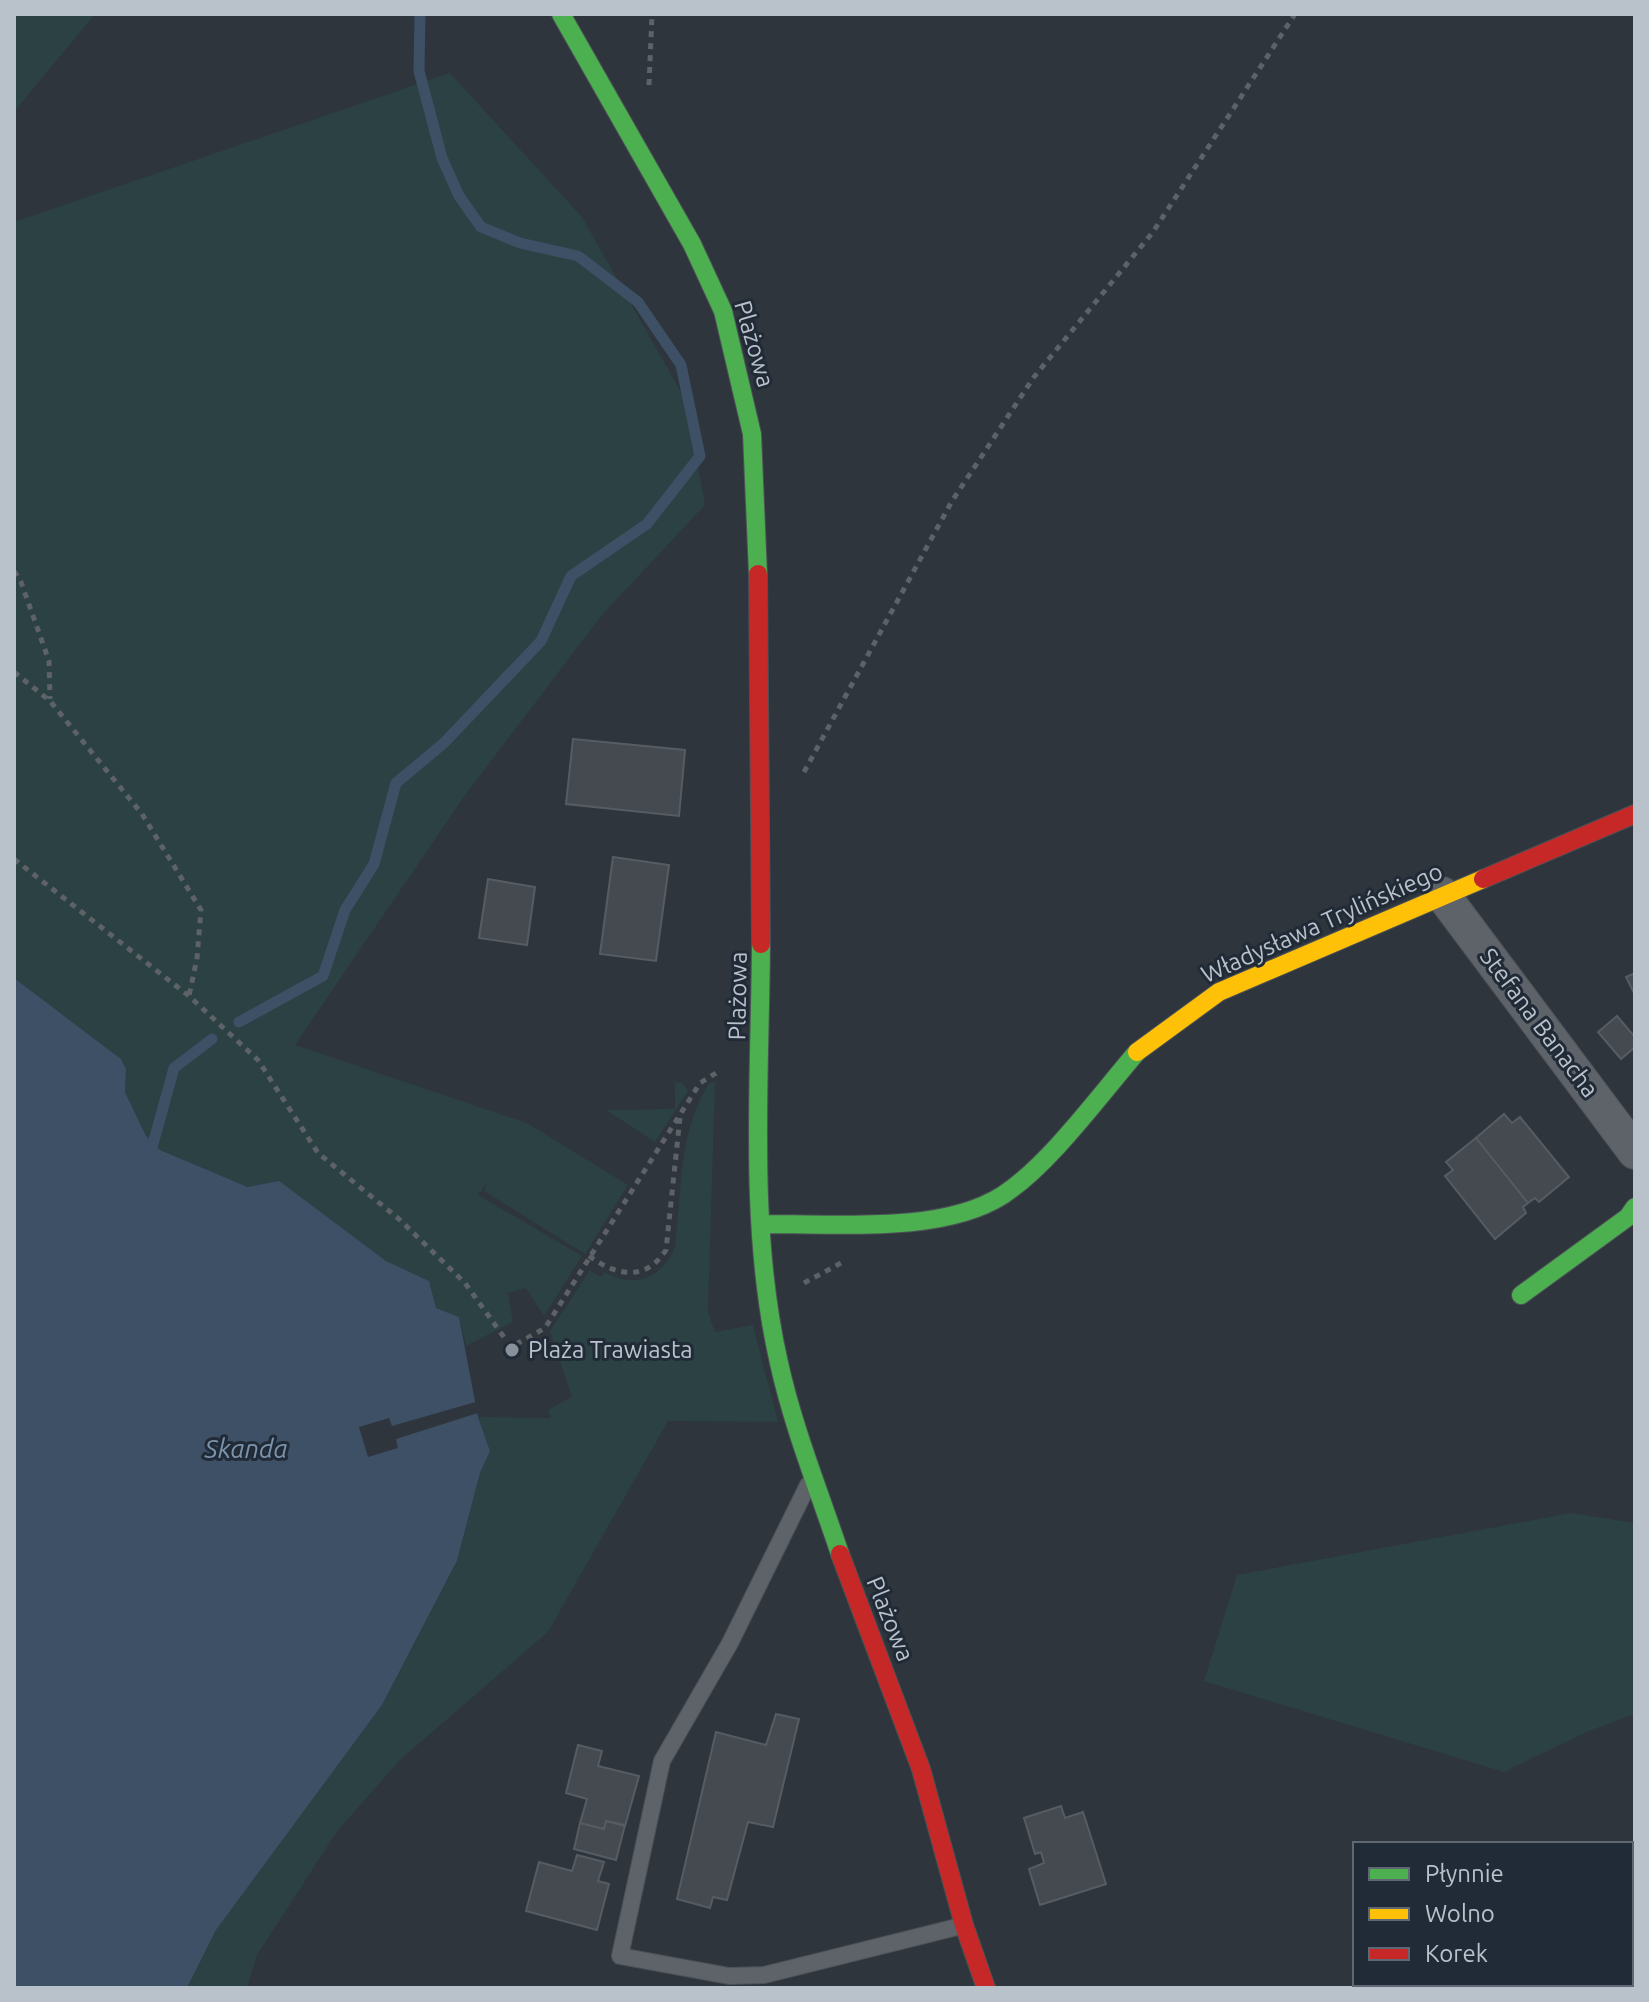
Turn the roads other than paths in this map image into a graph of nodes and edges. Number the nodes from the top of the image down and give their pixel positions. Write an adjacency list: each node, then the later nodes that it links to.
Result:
1 (561, 14): 6 (street, Plażowa)
2 (1635, 814): 3 (street, Władysława Trylińskiego)
3 (1442, 894): 4 (street, Stefana Banacha); 6 (street, Władysława Trylińskiego)
4 (1635, 1152)
5 (1635, 1207): 7 (street)
6 (761, 1224): 8 (street, Plażowa)
7 (1521, 1295)
8 (814, 1473): 9 (street, Plażowa); 9 (lane)
9 (964, 1925): 10 (street, Plażowa)
10 (986, 1988)

